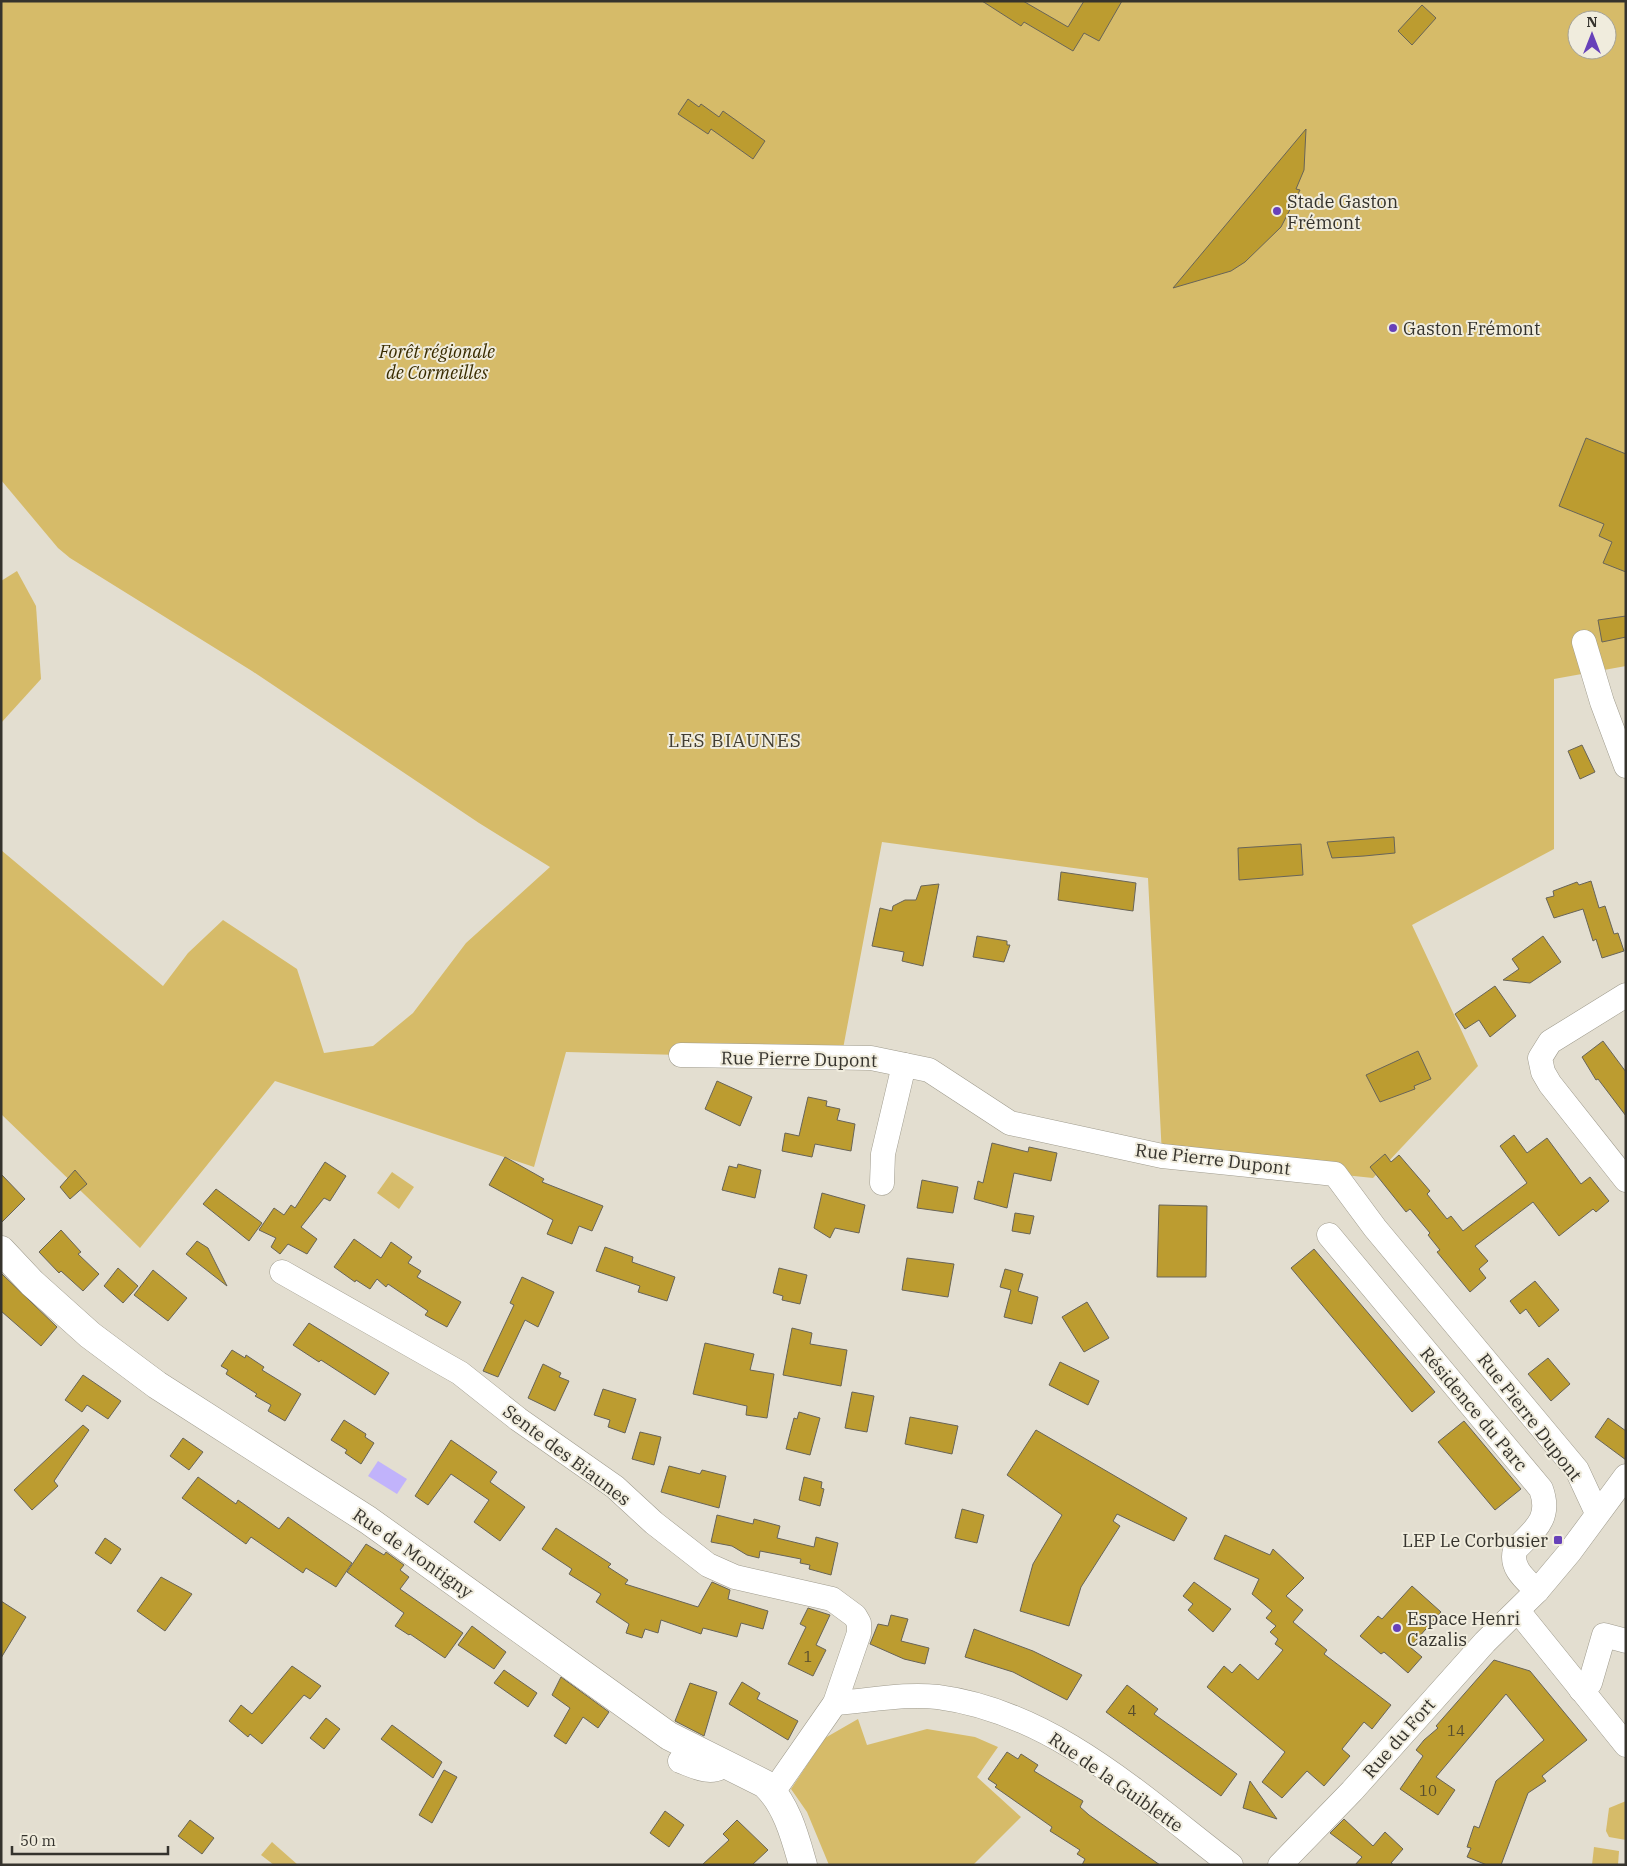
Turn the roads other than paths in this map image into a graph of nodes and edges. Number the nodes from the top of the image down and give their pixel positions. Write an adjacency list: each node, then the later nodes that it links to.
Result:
1 (1584, 642): 2 (street)
2 (1626, 766)
3 (1626, 995): 6 (street)
4 (681, 1055): 5 (street, Rue Pierre Dupont)
5 (904, 1065): 7 (street); 12 (street, Rue Pierre Dupont)
6 (1626, 1180)
7 (882, 1183)
8 (1329, 1235): 13 (street, Résidence du Parc)
9 (1, 1250): 20 (street, Rue de Montigny)
10 (282, 1272): 17 (street, Sente des Biaunes)
11 (1626, 1476): 12 (street, Rue du Fort)
12 (1597, 1513): 13 (street, Rue du Fort)
13 (1537, 1591): 14 (street, Rue du Fort)
14 (1518, 1611): 16 (street); 24 (street, Rue du Fort)
15 (1615, 1638): 16 (street)
16 (1581, 1690): 18 (street)
17 (835, 1703): 21 (street); 23 (street, Rue de la Guiblette)
18 (1626, 1745)
19 (680, 1761): 20 (street)
20 (724, 1765): 21 (street, Rue de Montigny)
21 (773, 1792): 22 (street, Rue de Montigny)
22 (803, 1865)
23 (1231, 1865)
24 (1280, 1865)

